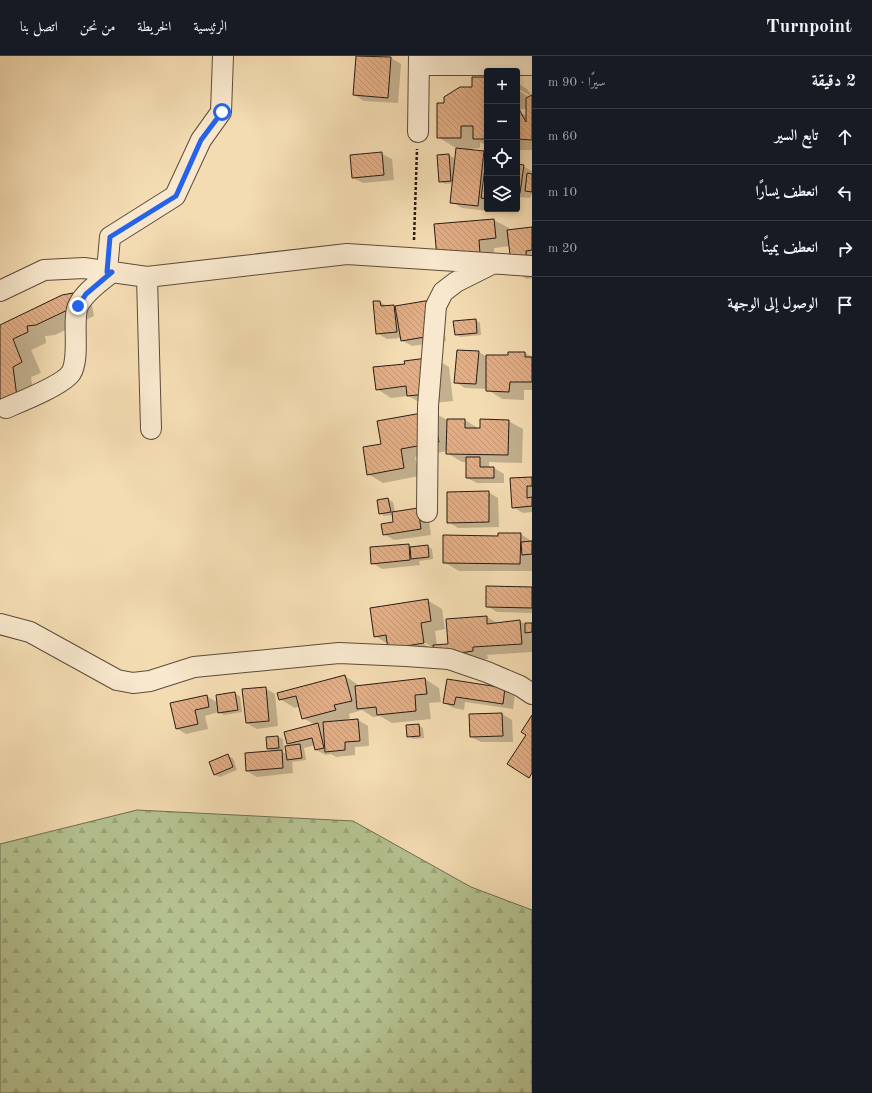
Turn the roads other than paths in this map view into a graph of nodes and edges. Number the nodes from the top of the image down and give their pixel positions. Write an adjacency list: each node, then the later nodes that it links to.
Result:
1 (223, 56): 7 (street)
2 (419, 60): 3 (street); 4 (street)
3 (532, 65)
4 (418, 132)
5 (492, 264): 6 (street); 8 (street); 12 (street)
6 (532, 266)
7 (109, 272): 8 (street); 9 (street); 10 (street)
8 (147, 277): 11 (street)
9 (0, 291)
10 (6, 408)
11 (151, 429)
12 (427, 512)
13 (0, 624): 14 (street)
14 (532, 694)

